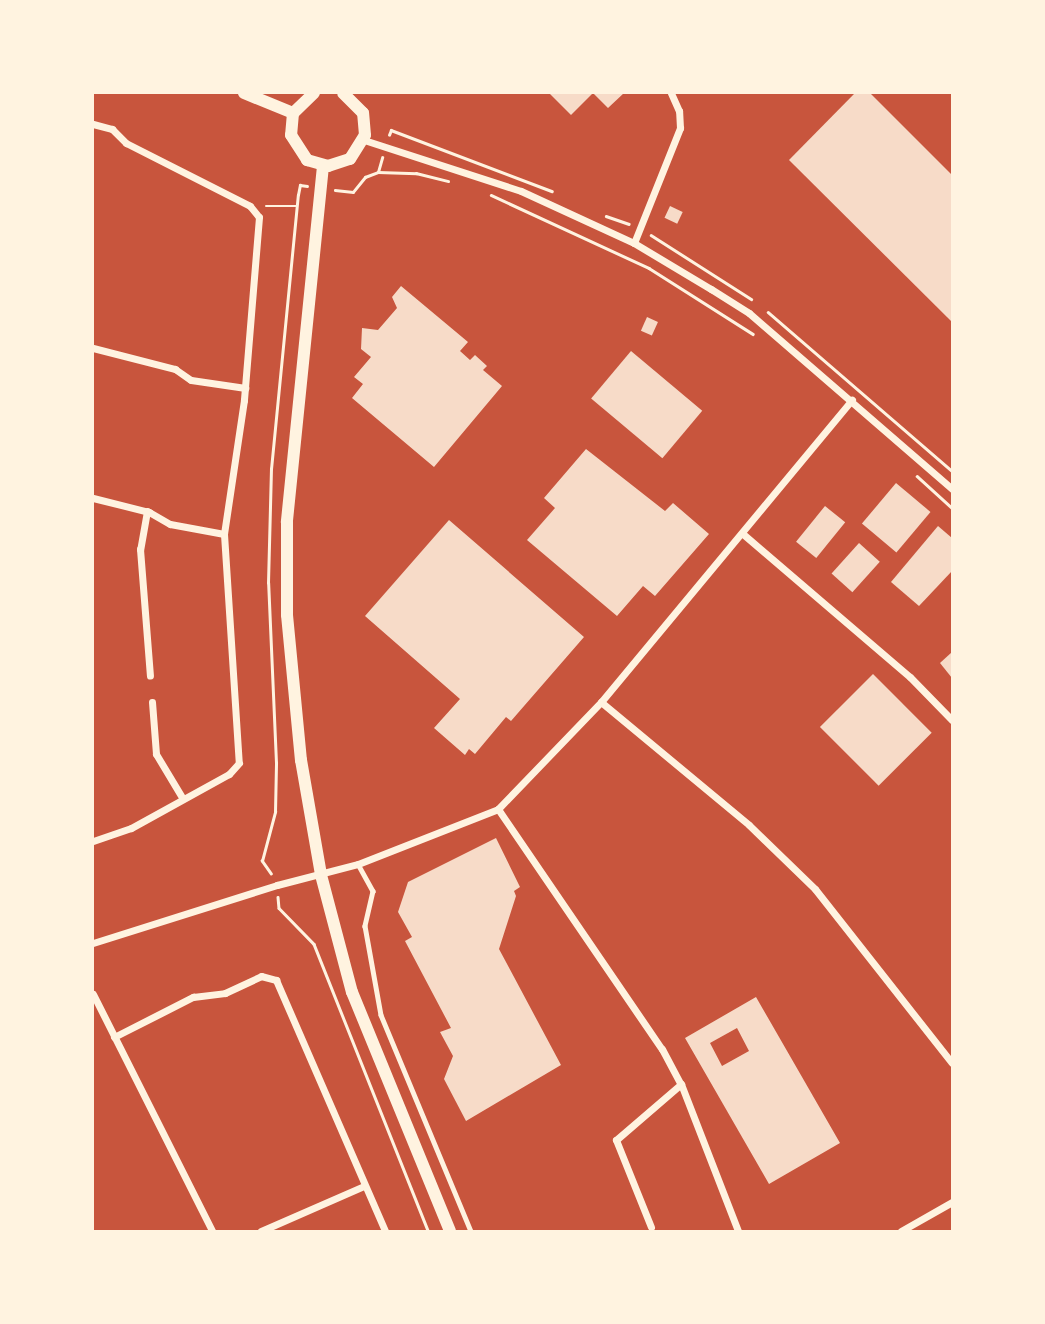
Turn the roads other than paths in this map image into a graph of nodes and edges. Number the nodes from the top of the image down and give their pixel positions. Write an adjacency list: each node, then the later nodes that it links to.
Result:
1 (244, 93): 5 (main road)
2 (314, 93): 5 (main road)
3 (343, 93): 7 (main road)
4 (671, 93): 9 (street)
5 (293, 113): 8 (main road)
6 (93, 124): 11 (street)
7 (364, 140): 8 (main road); 9 (street)
8 (323, 166): 26 (main road)
9 (634, 243): 12 (street)
10 (93, 348): 11 (street)
11 (245, 388): 16 (street)
12 (852, 400): 13 (street); 17 (street)
13 (952, 489)
14 (93, 498): 15 (street)
15 (147, 511): 16 (street); 18 (street)
16 (225, 534): 22 (street)
17 (743, 534): 20 (street); 21 (street)
18 (150, 676)
19 (152, 702): 22 (street)
20 (601, 702): 23 (street); 30 (street)
21 (952, 720)
22 (183, 799): 24 (street)
23 (498, 809): 25 (street); 31 (street)
24 (93, 841)
25 (358, 864): 26 (street); 39 (lane)
26 (321, 875): 27 (street); 38 (main road)
27 (93, 943)
28 (93, 995): 29 (street)
29 (114, 1037): 32 (street); 35 (street)
30 (952, 1063)
31 (681, 1084): 34 (street); 40 (street)
32 (364, 1185): 36 (street); 37 (street)
33 (952, 1202): 41 (street)
34 (651, 1227)
35 (212, 1231)
36 (261, 1231)
37 (385, 1231)
38 (450, 1231)
39 (471, 1231)
40 (738, 1231)
41 (901, 1231)

